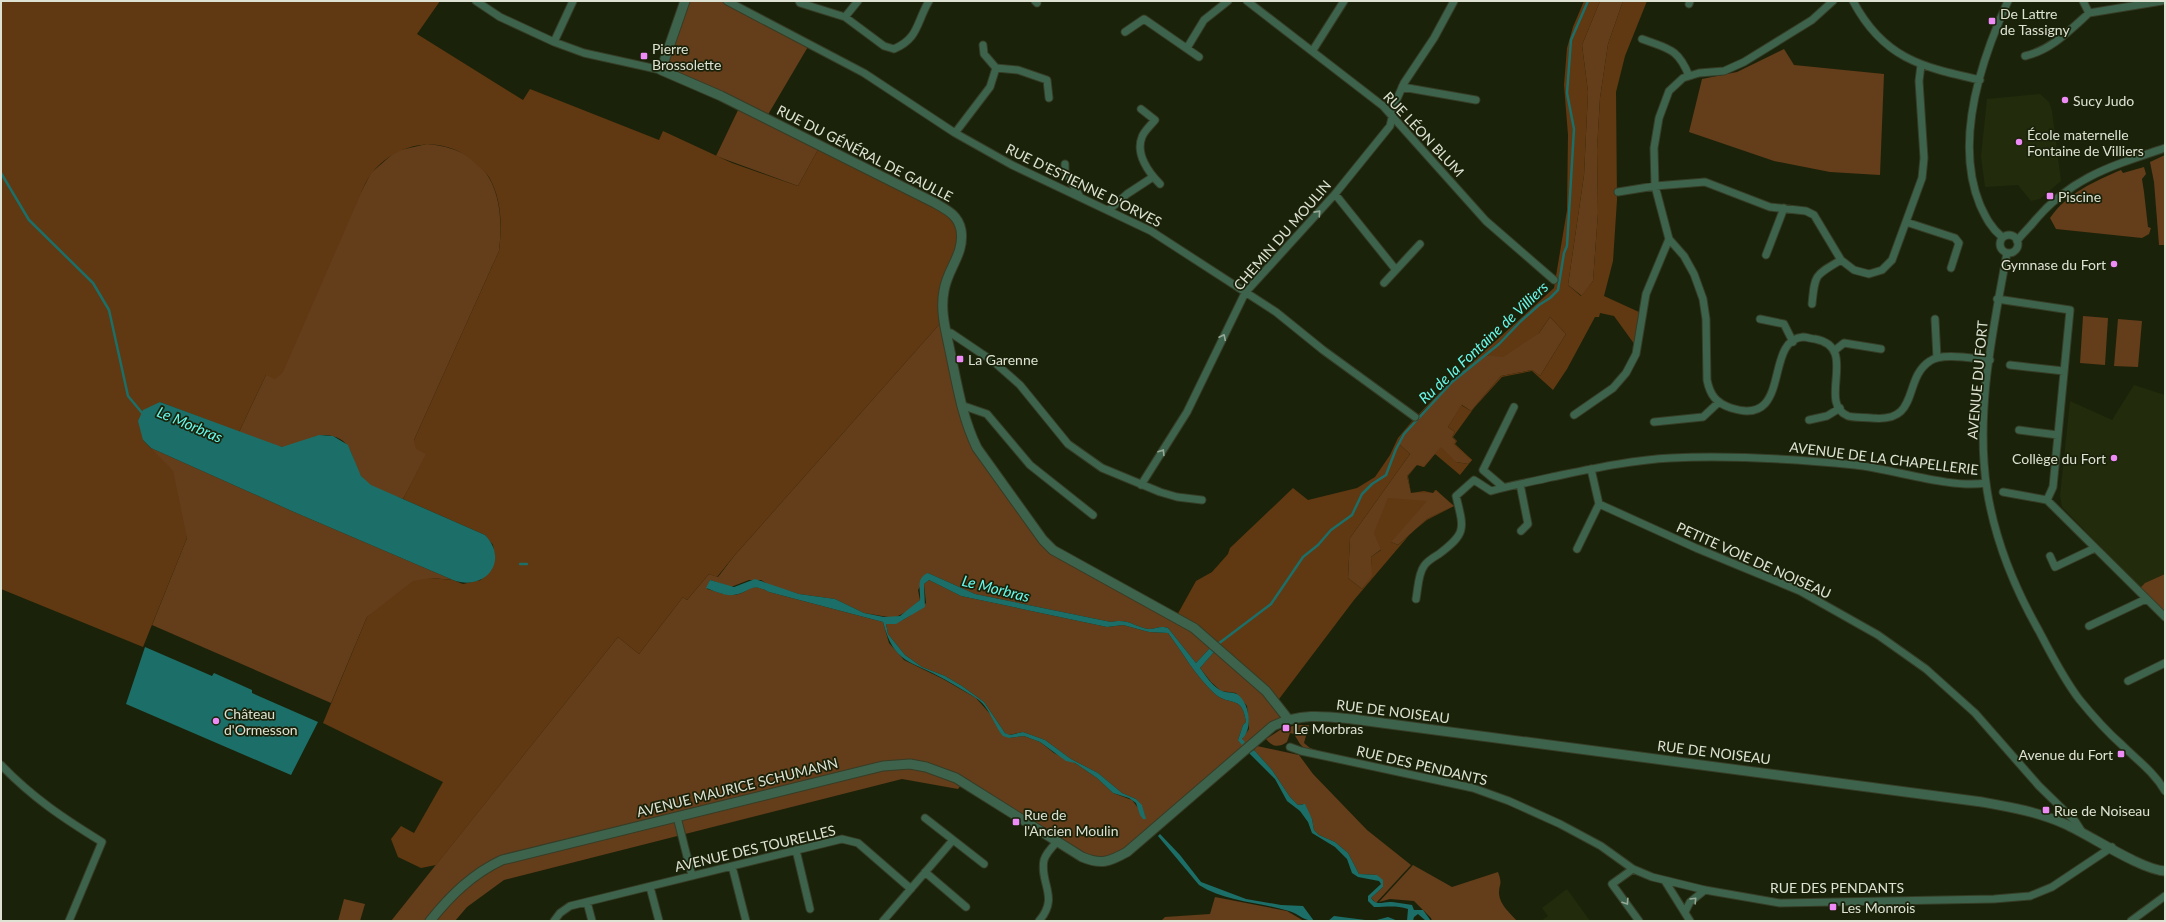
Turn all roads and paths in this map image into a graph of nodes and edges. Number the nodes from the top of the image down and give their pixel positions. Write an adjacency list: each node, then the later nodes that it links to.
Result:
1 (476, 1): 21 (street)
2 (573, 1): 21 (street)
3 (686, 1): 29 (street)
4 (726, 1): 37 (street, RUE D'ESTIENNE D'ORVES)
5 (798, 1): 18 (street)
6 (858, 1): 18 (street)
7 (929, 1): 18 (street)
8 (1228, 1): 23 (street)
9 (1247, 1): 24 (street, RUE LÉON BLUM)
10 (1344, 1): 24 (street)
11 (1454, 1): 32 (street, CHEMIN DU MOULIN)
12 (1833, 1): 30 (street)
13 (1853, 1): 27 (street)
14 (2008, 1): 31 (street)
15 (2083, 1): 17 (street)
16 (2162, 1): 17 (street)
17 (2089, 13): 25 (street)
18 (844, 17)
19 (1125, 32): 23 (street)
20 (1642, 39): 30 (street)
21 (554, 42): 29 (street)
22 (983, 45): 28 (street)
23 (1187, 48): 26 (street)
24 (1313, 50): 36 (street, RUE LÉON BLUM)
25 (2025, 56)
26 (1199, 57)
27 (1921, 65): 31 (street); 48 (street)
28 (996, 68): 33 (street); 37 (street)
29 (661, 70): 65 (street, RUE DU GÉNÉRAL DE GAULLE)
30 (1689, 76): 42 (street)
31 (1980, 80): 49 (street)
32 (1402, 87): 34 (street); 36 (street, CHEMIN DU MOULIN)
33 (1049, 98)
34 (1476, 100)
35 (1141, 109): 40 (street)
36 (1392, 114): 44 (street, CHEMIN DU MOULIN); 58 (street, RUE LÉON BLUM)
37 (955, 133): 45 (street, RUE D'ESTIENNE D'ORVES)
38 (2165, 148): 51 (street)
39 (1065, 164): 45 (street)
40 (1153, 177): 41 (street); 47 (street)
41 (1160, 184)
42 (1655, 186): 43 (street); 46 (street); 50 (street)
43 (1618, 192)
44 (1335, 194): 57 (street); 60 (street, CHEMIN DU MOULIN, one-way to 44)
45 (1080, 197): 47 (street, RUE D'ESTIENNE D'ORVES)
46 (1784, 208): 54 (street); 55 (street)
47 (1109, 210): 60 (street, RUE D'ESTIENNE D'ORVES)
48 (1906, 222): 55 (street); 56 (street)
49 (2002, 237): 51 (street); 53 (street)
50 (1669, 239): 73 (street); 77 (street)
51 (2018, 241): 53 (street)
52 (1420, 244): 57 (street)
53 (2007, 253): 61 (street, AVENUE DU FORT)
54 (1766, 255)
55 (1841, 260): 62 (street)
56 (1951, 268)
57 (1396, 270): 59 (street)
58 (1554, 280)
59 (1384, 283)
60 (1245, 293): 78 (street, RUE D'ESTIENNE D'ORVES); 88 (street, CHEMIN DU MOULIN, one-way to 60)
61 (1997, 299): 70 (street, AVENUE DU FORT); 72 (street)
62 (1812, 304)
63 (1760, 319): 66 (street)
64 (1935, 319): 69 (street)
65 (946, 332): 74 (street, RUE DU GÉNÉRAL DE GAULLE); 88 (street)
66 (1792, 342): 68 (street); 73 (street)
67 (1881, 348): 68 (street)
68 (1834, 351): 76 (street)
69 (1937, 358): 70 (street); 76 (street)
70 (1990, 360): 86 (street, AVENUE DU FORT)
71 (2010, 365): 72 (street)
72 (2064, 370): 82 (street)
73 (1719, 402): 80 (street)
74 (961, 405): 94 (street); 105 (street, RUE DU GÉNÉRAL DE GAULLE)
75 (1514, 407): 84 (street)
76 (1840, 408): 79 (street)
77 (1574, 415)
78 (1415, 417)
79 (1809, 420)
80 (1654, 422)
81 (2019, 430): 82 (street)
82 (2058, 435): 92 (street)
83 (1591, 469): 86 (street, AVENUE DE LA CHAPELLERIE); 87 (street, AVENUE DE LA CHAPELLERIE); 93 (street)
84 (1483, 470): 85 (street); 89 (street)
85 (1474, 480): 89 (street, AVENUE DE LA CHAPELLERIE); 99 (street)
86 (1986, 483): 109 (street, AVENUE DU FORT)
87 (1520, 484): 89 (street, AVENUE DE LA CHAPELLERIE); 95 (street)
88 (1141, 485): 91 (street)
89 (1503, 487)
90 (2003, 492): 92 (street)
91 (1202, 500)
92 (2047, 500): 97 (street)
93 (1599, 504): 96 (street); 112 (street, PETITE VOIE DE NOISEAU)
94 (1093, 515)
95 (1521, 531)
96 (1577, 548)
97 (2094, 548): 98 (street); 100 (street)
98 (2050, 556)
99 (1416, 599)
100 (2146, 599): 101 (street); 102 (street)
101 (2165, 617)
102 (2089, 626)
103 (2165, 663): 104 (street)
104 (2128, 681)
105 (1288, 719): 107 (street, RUE DE NOISEAU); 112 (street, RUE DE NOISEAU)
106 (1290, 747): 119 (street, RUE DES PENDANTS)
107 (1234, 760): 114 (street, AVENUE MAURICE SCHUMANN)
108 (1, 765): 133 (street)
109 (2165, 791)
110 (677, 817): 114 (street, AVENUE MAURICE SCHUMANN); 122 (street); 134 (street, AVENUE MAURICE SCHUMANN)
111 (925, 818): 113 (street)
112 (2082, 832): 115 (street, RUE DE NOISEAU)
113 (953, 840): 117 (street); 121 (street)
114 (1057, 842): 132 (street)
115 (2112, 847): 120 (street, RUE DE NOISEAU); 126 (street, RUE DES PENDANTS)
116 (796, 850): 118 (street, AVENUE DES TOURELLES); 125 (street, AVENUE DES TOURELLES); 130 (street)
117 (984, 864)
118 (732, 866): 122 (street, AVENUE DES TOURELLES); 138 (street)
119 (1633, 869): 123 (street, RUE DES PENDANTS); 140 (street, one-way to 140)
120 (2165, 871)
121 (925, 872): 125 (street); 129 (street)
122 (692, 876): 124 (street, AVENUE DES TOURELLES)
123 (1665, 881): 126 (street, RUE DES PENDANTS); 131 (street)
124 (650, 886): 128 (street, AVENUE DES TOURELLES); 137 (street)
125 (911, 889): 139 (street)
126 (1705, 890): 131 (street, one-way to 126)
127 (2165, 896): 142 (street)
128 (587, 902): 135 (street, AVENUE DES TOURELLES); 136 (street)
129 (966, 907)
130 (810, 909)
131 (1685, 912): 141 (street)
132 (1042, 918)
133 (70, 921)
134 (430, 921)
135 (554, 921)
136 (592, 921)
137 (659, 921)
138 (746, 921)
139 (883, 921)
140 (1639, 921)
141 (1690, 921)
142 (2131, 921)

